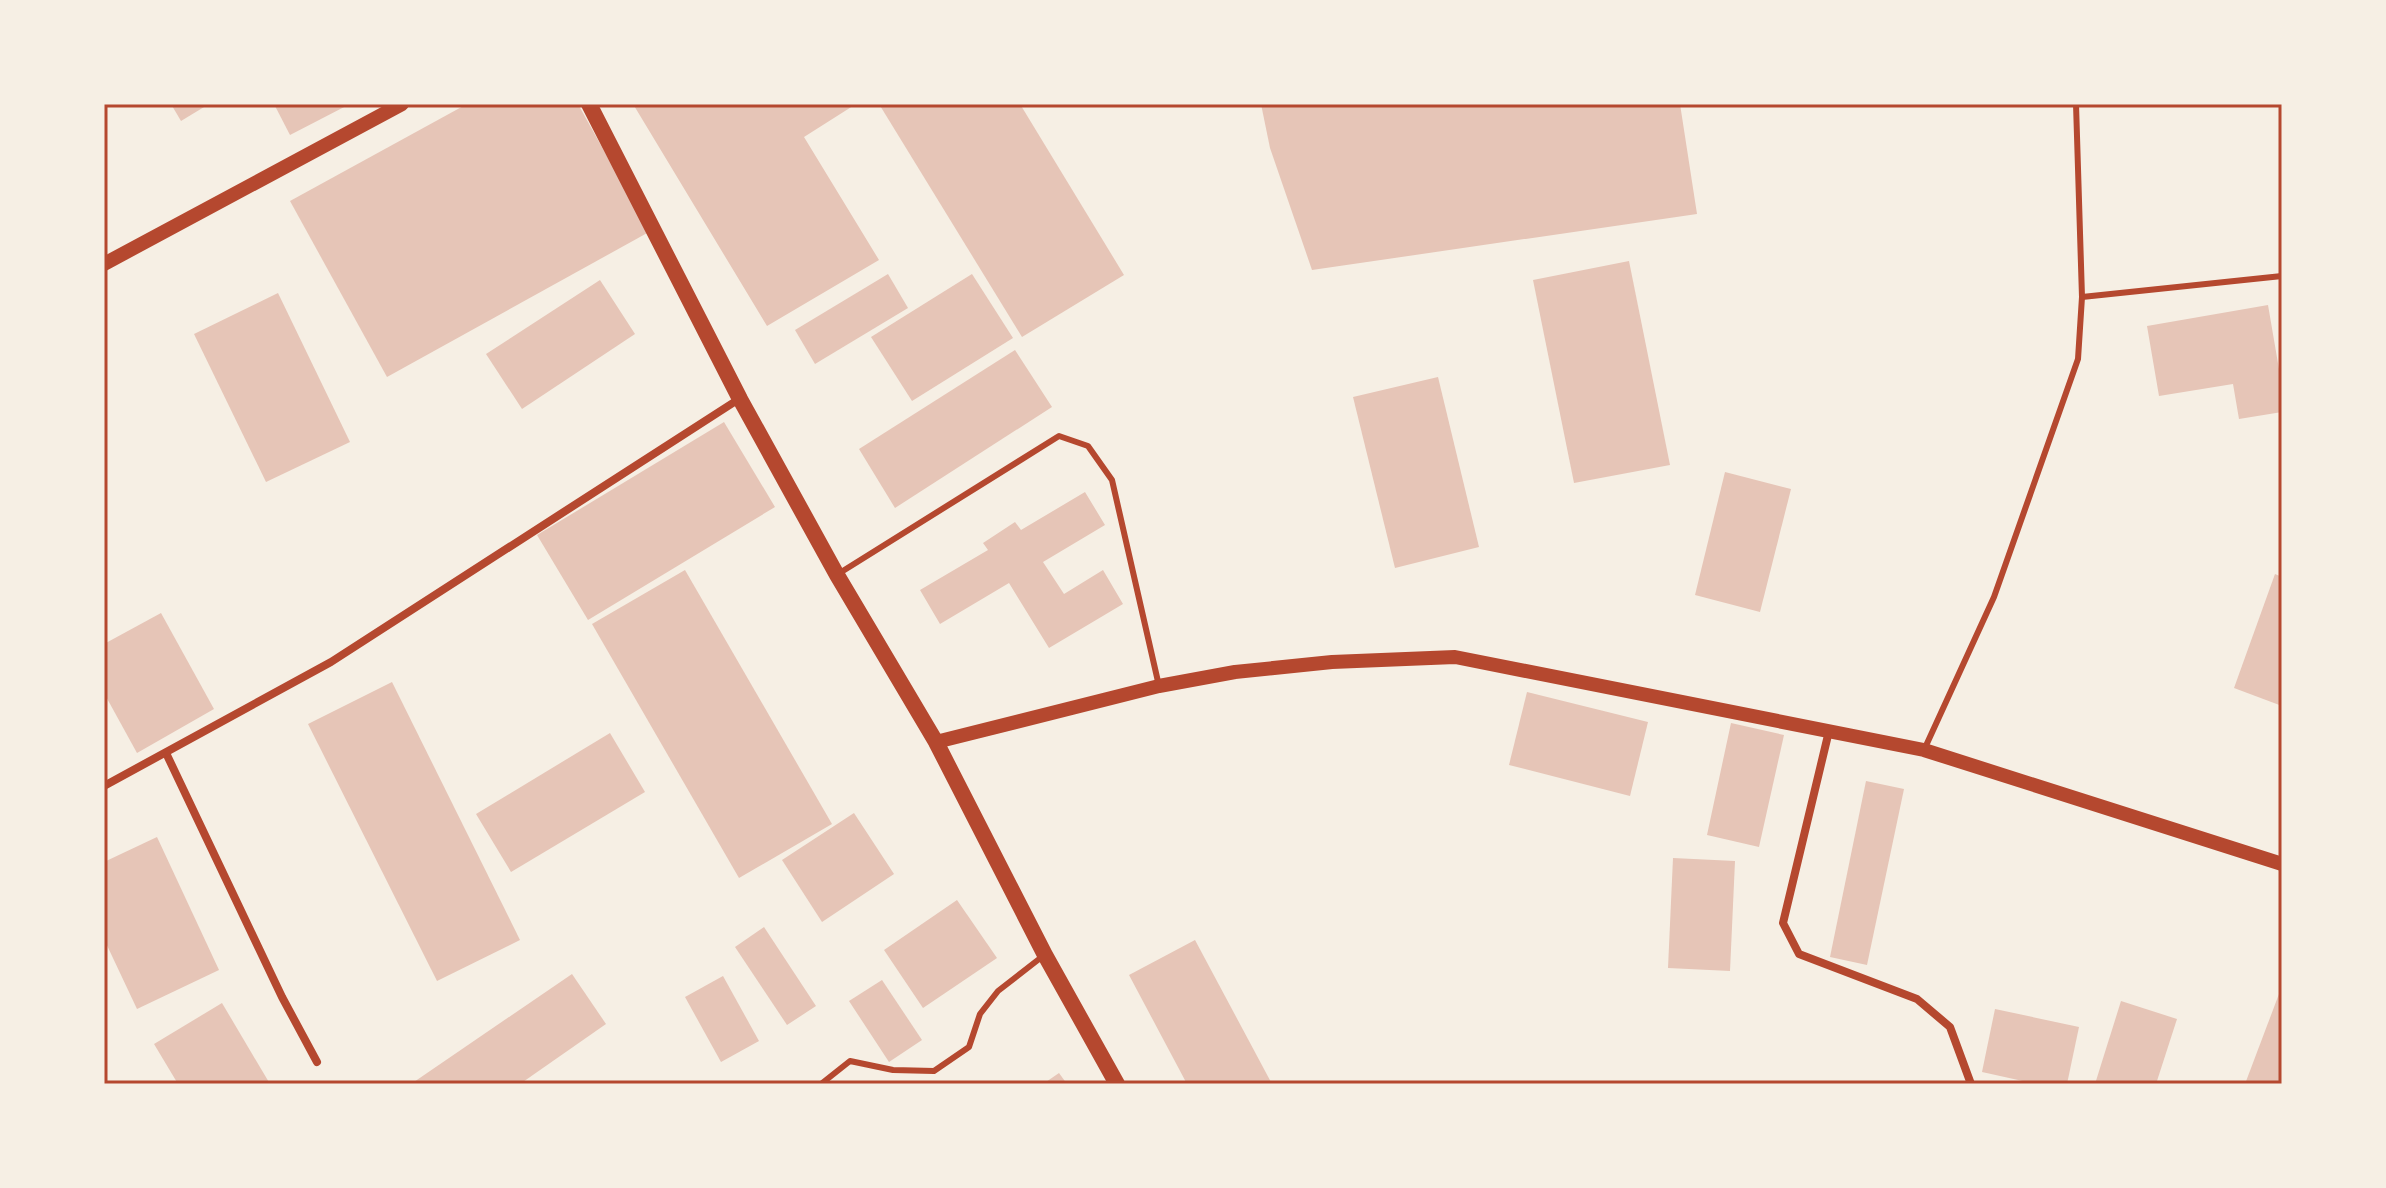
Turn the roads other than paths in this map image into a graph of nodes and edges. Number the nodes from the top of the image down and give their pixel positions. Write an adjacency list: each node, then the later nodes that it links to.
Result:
1 (402, 104): 4 (street)
2 (589, 104): 7 (main road)
3 (2076, 104): 6 (lane)
4 (104, 264)
5 (2282, 276): 6 (lane)
6 (2082, 297): 12 (lane)
7 (740, 399): 8 (main road); 13 (street)
8 (837, 575): 9 (lane); 11 (main road)
9 (1159, 686): 10 (street); 11 (street)
10 (1829, 731): 12 (street); 20 (street)
11 (936, 742): 16 (main road)
12 (1924, 750): 15 (street)
13 (166, 753): 14 (street); 17 (street)
14 (104, 786)
15 (2282, 864)
16 (1045, 955): 18 (lane); 19 (main road)
17 (317, 1062)
18 (821, 1084)
19 (1117, 1084)
20 (1971, 1084)

